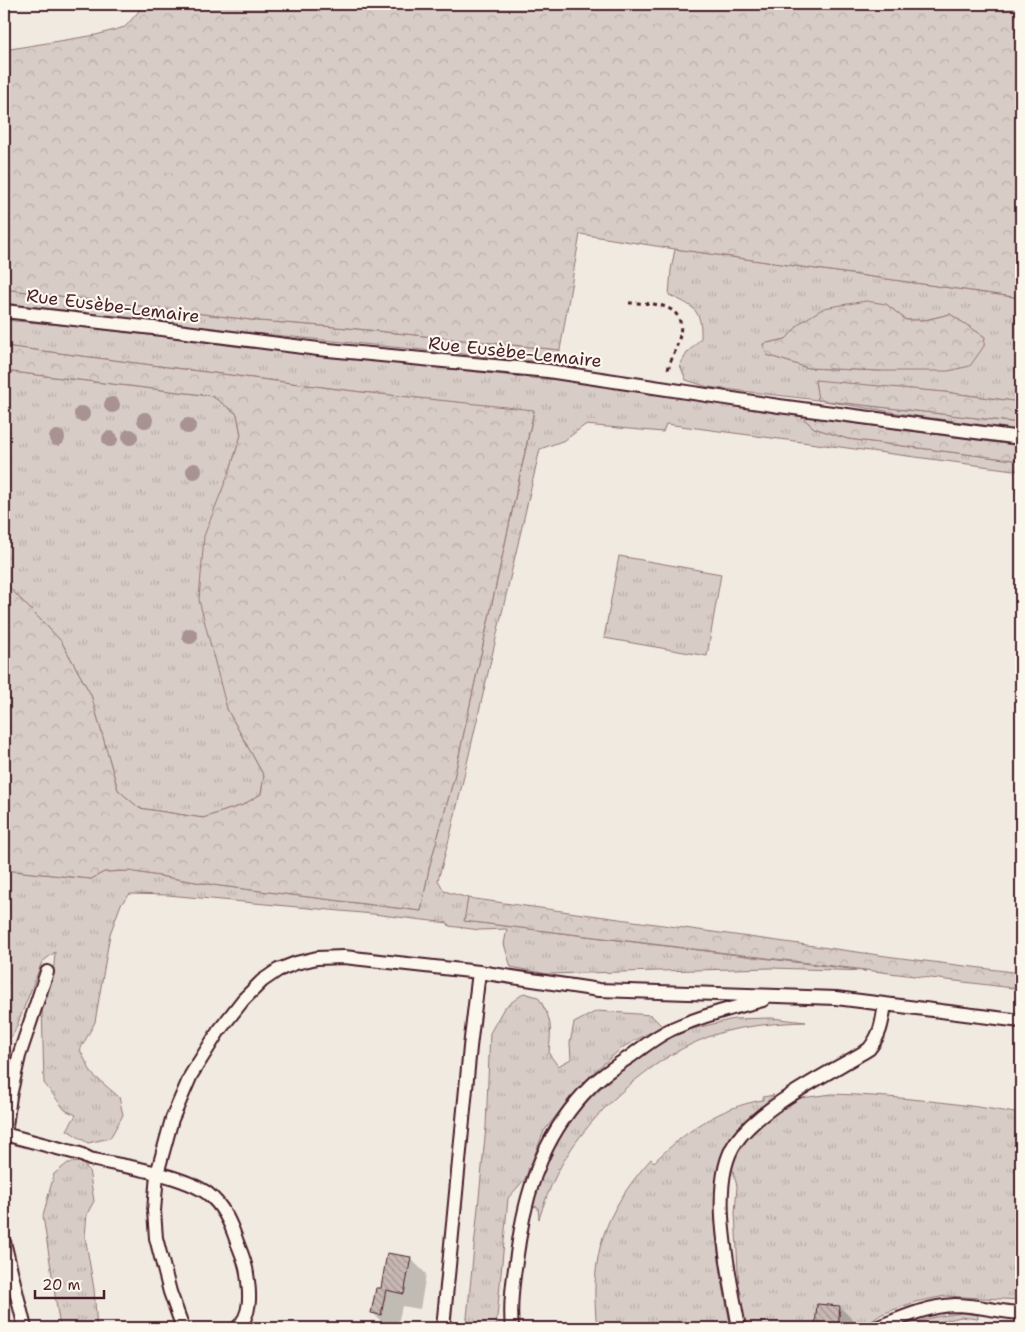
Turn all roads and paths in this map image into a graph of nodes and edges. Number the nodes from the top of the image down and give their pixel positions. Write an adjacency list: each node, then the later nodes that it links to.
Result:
1 (629, 303): 3 (path)
2 (4, 311): 3 (lane, Rue Eusèbe-Lemaire)
3 (663, 388): 4 (lane, Rue Eusèbe-Lemaire)
4 (1021, 438)
5 (46, 972): 10 (lane)
6 (479, 972): 7 (lane); 11 (lane); 17 (lane)
7 (775, 997): 8 (lane); 18 (lane)
8 (885, 1004): 9 (lane); 19 (lane)
9 (1021, 1021)
10 (4, 1134): 11 (lane)
11 (157, 1174): 15 (lane); 16 (lane)
12 (4, 1242): 14 (lane)
13 (1021, 1313): 20 (lane)
14 (25, 1328)
15 (183, 1328)
16 (237, 1328)
17 (443, 1328)
18 (512, 1328)
19 (739, 1328)
20 (876, 1328)

